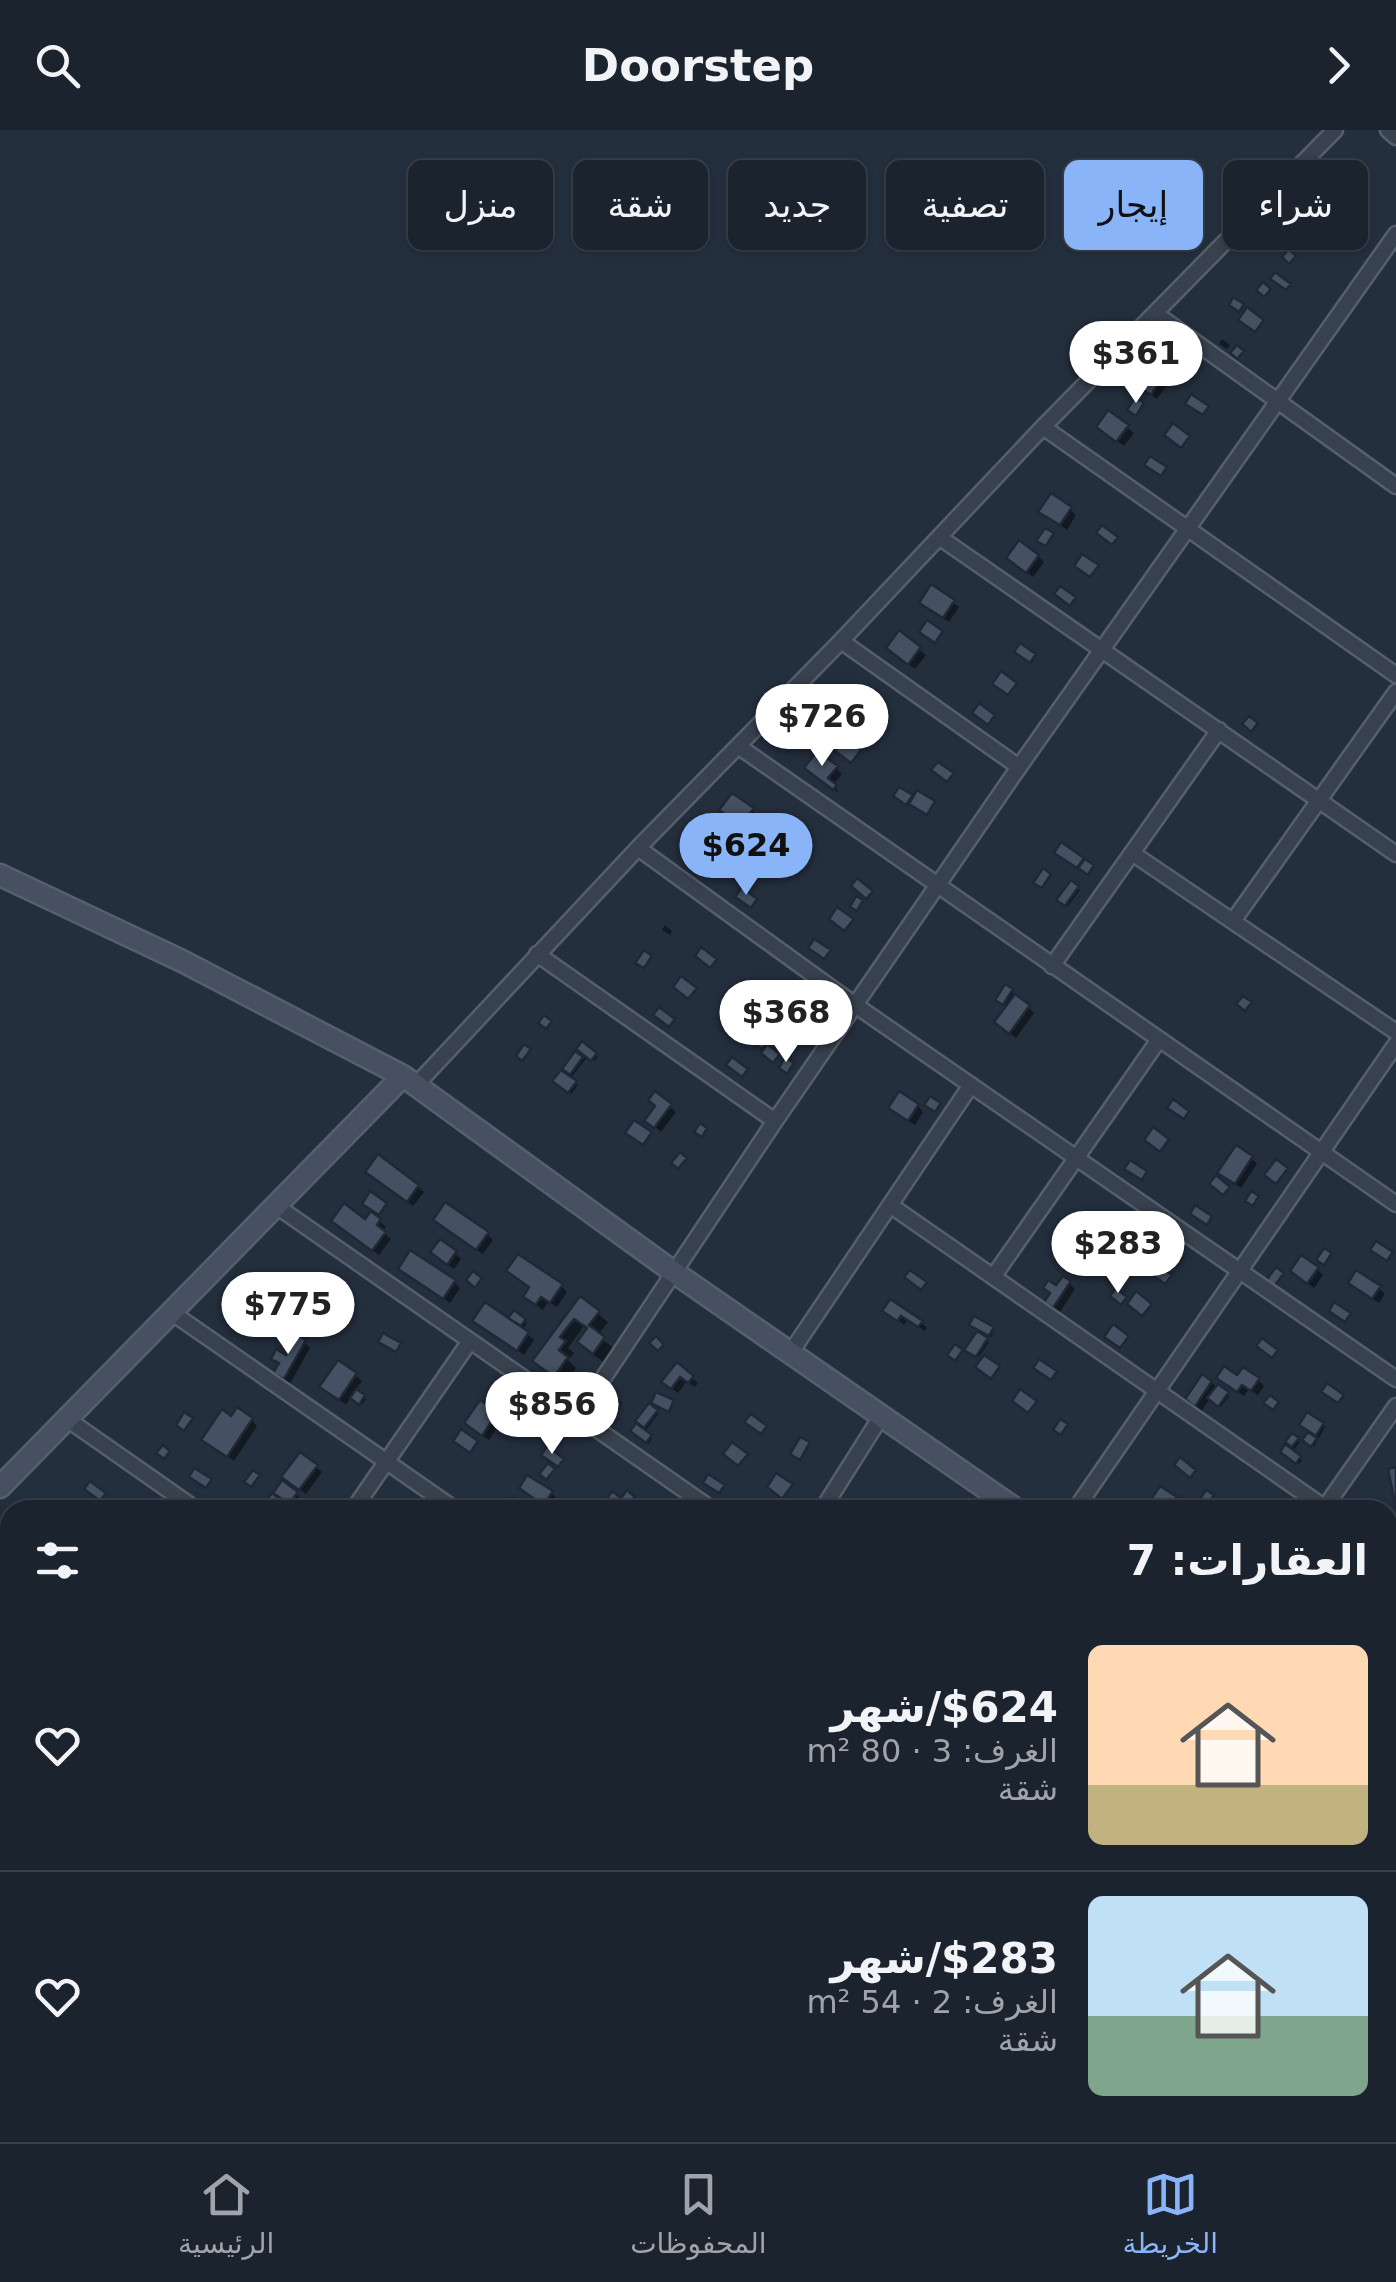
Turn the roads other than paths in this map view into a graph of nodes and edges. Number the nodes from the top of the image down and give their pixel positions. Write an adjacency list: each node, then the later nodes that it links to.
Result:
1 (1335, 130): 5 (street)
2 (1388, 130): 3 (street)
3 (1396, 136)
4 (1396, 234): 6 (street)
5 (1156, 314): 6 (street); 7 (street)
6 (1276, 402): 8 (street); 9 (street)
7 (1043, 427): 9 (street); 10 (street)
8 (1395, 483)
9 (1187, 528): 12 (street); 13 (street)
10 (940, 537): 11 (street); 12 (street)
11 (841, 641): 16 (street); 17 (street)
12 (1102, 648): 15 (street); 17 (street)
13 (1396, 674)
14 (1396, 692): 18 (street)
15 (1219, 730): 18 (street); 20 (street)
16 (738, 746): 19 (street); 23 (street)
17 (1018, 767): 23 (street)
18 (1320, 800): 21 (street); 24 (street)
19 (638, 848): 25 (street); 27 (street)
20 (1132, 852): 24 (street); 26 (street)
21 (1396, 854)
22 (0, 875): 31 (street)
23 (937, 886): 26 (street); 27 (street)
24 (1234, 921): 28 (street)
25 (538, 954): 31 (street); 33 (street)
26 (1052, 966): 29 (street)
27 (855, 1006): 32 (street); 33 (street)
28 (1396, 1032)
29 (1158, 1040): 34 (street); 35 (street)
30 (1396, 1044): 34 (street)
31 (410, 1080): 36 (street); 40 (street)
32 (971, 1085): 35 (street); 38 (street)
33 (775, 1121): 40 (street)
34 (1324, 1152): 37 (street); 39 (street)
35 (1077, 1158): 39 (street); 41 (street)
36 (275, 1204): 42 (street); 43 (street)
37 (1396, 1204)
38 (890, 1205): 41 (street); 44 (street)
39 (1239, 1272): 45 (street); 46 (street)
40 (675, 1273): 44 (street); 49 (street)
41 (993, 1277): 46 (street)
42 (171, 1312): 50 (street); 51 (street)
43 (470, 1341): 49 (street); 51 (street)
44 (791, 1352): 48 (street)
45 (1396, 1379)
46 (1158, 1391): 61 (street); 62 (street)
47 (1396, 1406): 63 (street)
48 (882, 1415): 59 (street); 60 (street)
49 (578, 1416): 53 (street)
50 (67, 1418): 52 (street); 54 (street)
51 (387, 1462): 55 (street); 56 (street)
52 (0, 1487)
53 (692, 1496): 57 (street); 58 (street)
54 (184, 1500)
55 (360, 1500)
56 (442, 1500)
57 (689, 1500)
58 (698, 1500)
59 (828, 1500)
60 (1003, 1500)
61 (1081, 1500)
62 (1312, 1500)
63 (1331, 1500)

